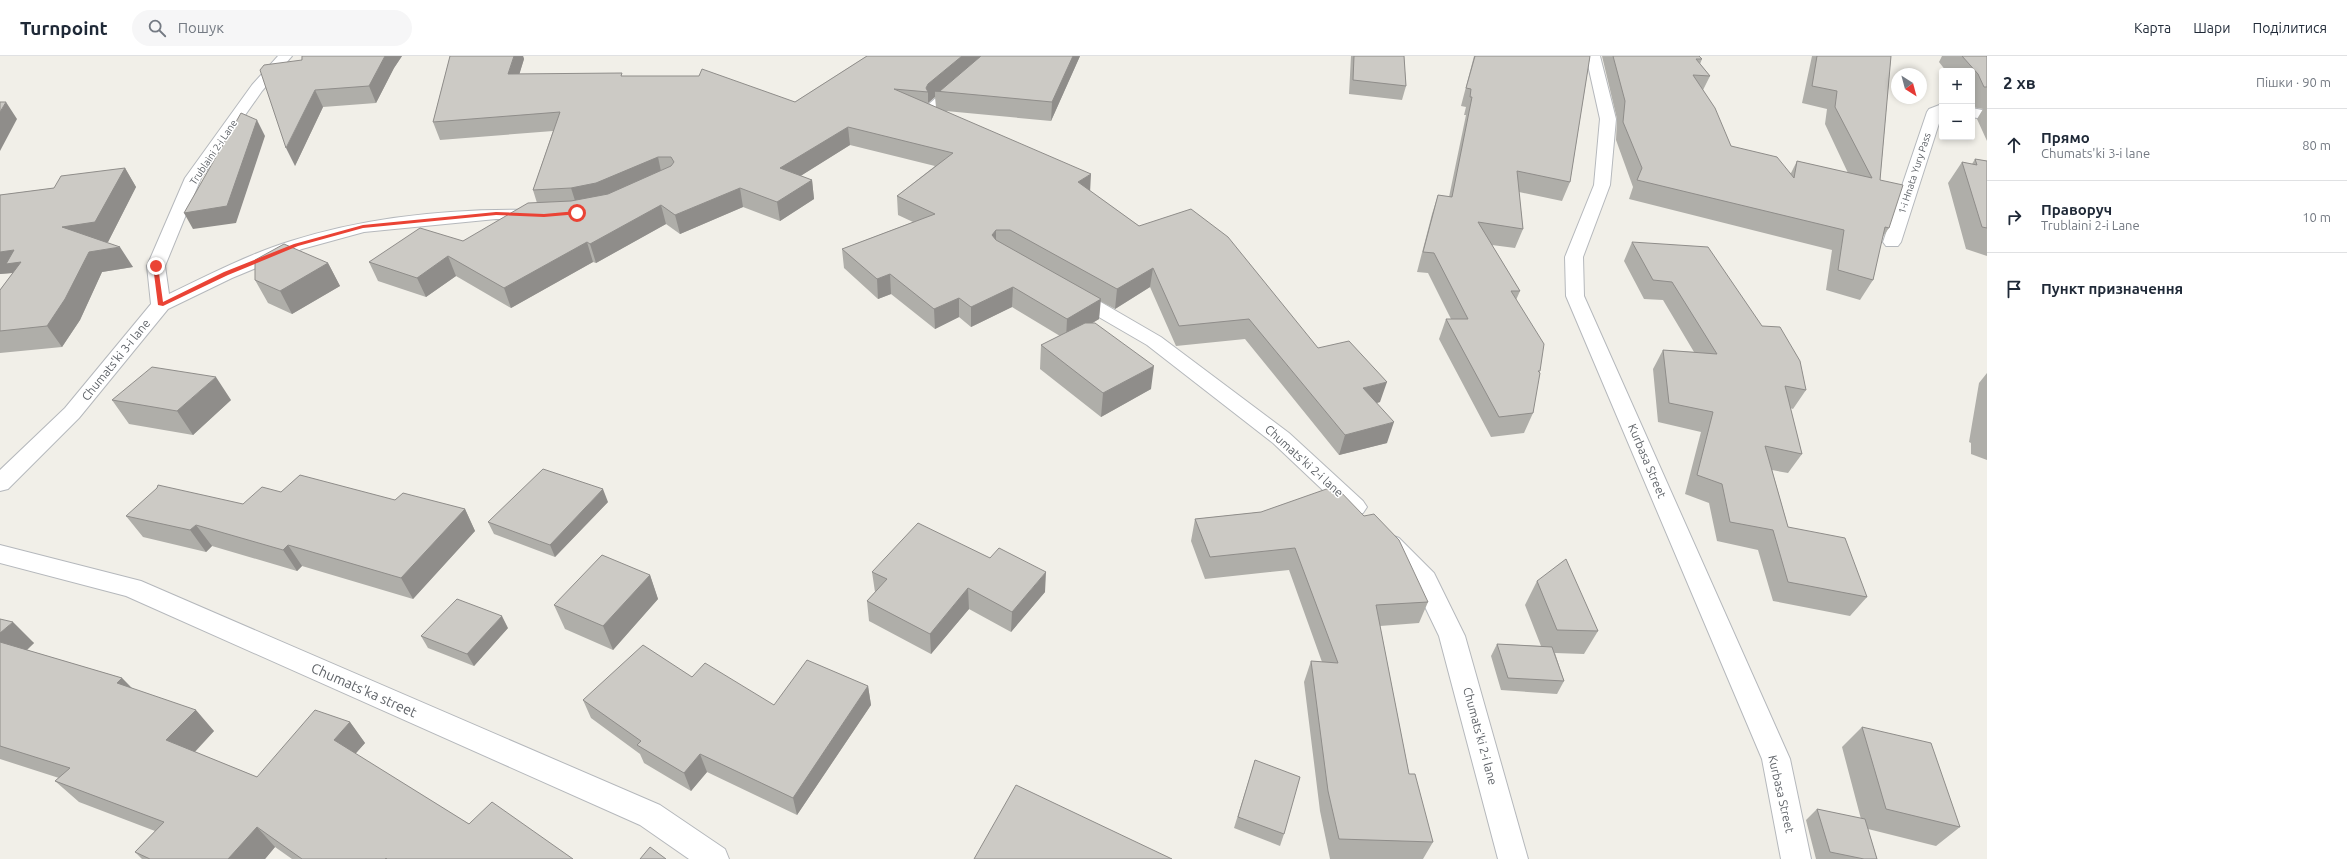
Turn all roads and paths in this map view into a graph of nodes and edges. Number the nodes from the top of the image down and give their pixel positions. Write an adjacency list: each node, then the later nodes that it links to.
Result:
1 (285, 56): 11 (street, Trublaini 2-i Lane)
2 (993, 56): 4 (street)
3 (1593, 56): 16 (street, Kurbasa Street)
4 (934, 106)
5 (1939, 110): 9 (street, 1-i Hnata Yury Pass)
6 (1975, 113): 7 (street)
7 (1987, 116)
8 (557, 214): 11 (street, Chumats'ki 3-i lane)
9 (1892, 242)
10 (1058, 286): 15 (street, Chumats'ki 2-i lane)
11 (161, 305): 12 (street, Chumats'ki 3-i lane)
12 (0, 483)
13 (0, 554): 14 (street, Chumats'ka street)
14 (714, 859)
15 (1513, 859)
16 (1796, 859)

